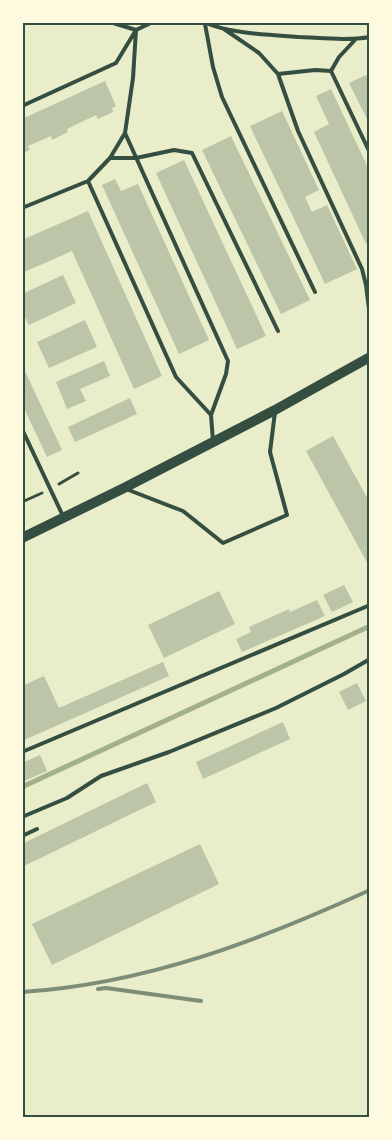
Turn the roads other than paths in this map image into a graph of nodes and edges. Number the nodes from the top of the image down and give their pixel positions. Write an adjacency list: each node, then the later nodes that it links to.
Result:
1 (110, 22): 5 (lane)
2 (153, 22): 5 (lane)
3 (205, 23): 4 (lane); 17 (lane)
4 (224, 29): 7 (lane); 9 (lane)
5 (136, 30): 10 (lane); 11 (lane)
6 (370, 37): 7 (lane)
7 (355, 40): 8 (lane)
8 (331, 71): 9 (lane); 12 (lane)
9 (278, 74): 18 (lane)
10 (22, 106)
11 (125, 133): 13 (lane); 14 (lane)
12 (370, 153)
13 (110, 158): 14 (lane); 15 (lane)
14 (136, 158): 19 (lane); 22 (lane)
15 (88, 181): 16 (lane); 22 (lane)
16 (22, 208)
17 (315, 292)
18 (370, 317)
19 (278, 331)
20 (370, 357): 21 (main road)
21 (275, 410): 24 (main road); 25 (lane)
22 (211, 415): 24 (lane)
23 (22, 430): 26 (lane)
24 (213, 442): 25 (main road)
25 (124, 488): 26 (main road)
26 (64, 517): 27 (main road)
27 (22, 538)
28 (370, 605): 30 (lane)
29 (370, 659): 31 (lane)
30 (22, 752)
31 (22, 817)
32 (37, 829): 33 (lane)
33 (22, 836)

